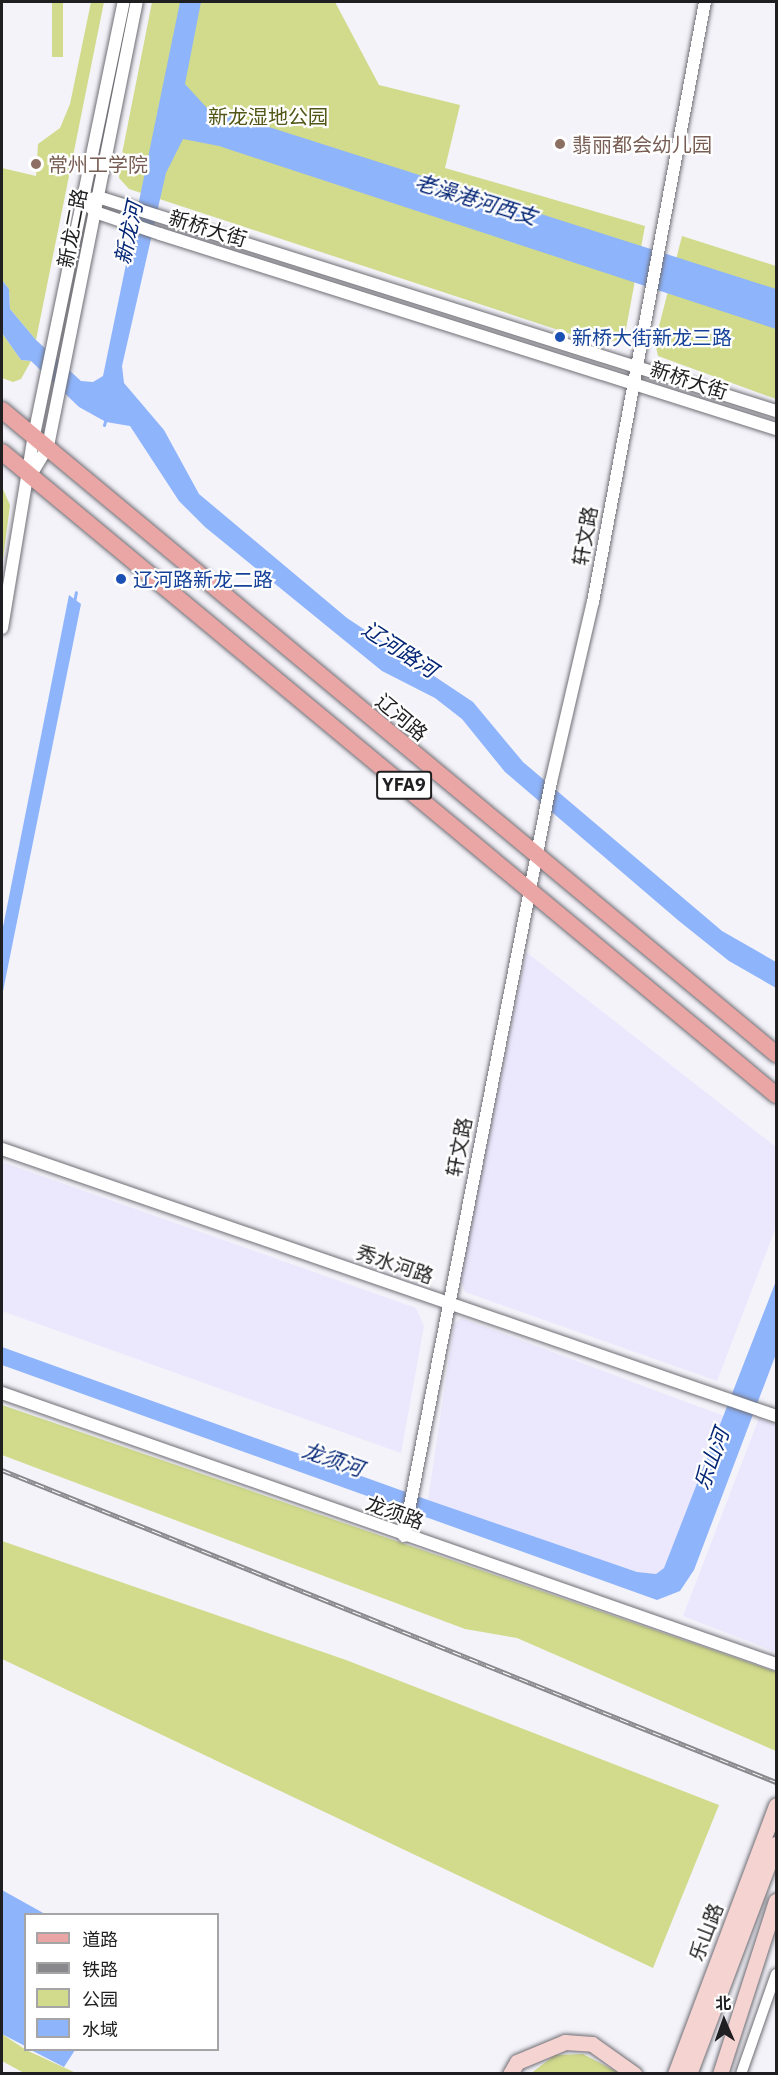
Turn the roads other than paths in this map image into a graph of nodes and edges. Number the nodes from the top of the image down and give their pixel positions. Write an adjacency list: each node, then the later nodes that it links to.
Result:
1 (124, 2): 5 (street, 新龙二路)
2 (137, 2): 4 (street, 新龙二路)
3 (705, 2): 7 (street, 轩文路)
4 (98, 197): 5 (street); 6 (street, 新龙二路); 7 (street, 新桥大街)
5 (85, 201): 6 (street, 新桥大街); 12 (street, 新龙二路)
6 (95, 212): 8 (street, 新桥大街); 13 (street, 新龙二路)
7 (633, 364): 8 (street, 轩文路); 10 (street, 新桥大街)
8 (631, 381): 11 (street, 新桥大街); 17 (street, 轩文路)
9 (2, 410): 12 (main road, 辽河路 / YFA9)
10 (777, 411)
11 (777, 429)
12 (34, 435): 13 (main road, 辽河路 / YFA9); 15 (street, 新龙二路)
13 (48, 446): 15 (street, 新龙二路); 17 (main road, 辽河路 / YFA9)
14 (2, 452): 15 (main road, YFA9)
15 (31, 475): 16 (street); 18 (main road, YFA9)
16 (2, 628)
17 (536, 857): 18 (street, 轩文路); 19 (main road, 辽河路 / YFA9)
18 (529, 890): 20 (main road, YFA9); 22 (street, 轩文路)
19 (777, 1054)
20 (777, 1095)
21 (2, 1149): 22 (street, 秀水河路)
22 (450, 1303): 24 (street, 秀水河路); 25 (street, 轩文路)
23 (2, 1393): 25 (street, 龙须路)
24 (777, 1416)
25 (404, 1536): 26 (street, 龙须路)
26 (777, 1664)
27 (777, 1805): 33 (main road, 乐山路)
28 (777, 1844): 34 (main road, 乐山路)
29 (777, 1901): 35 (main road)
30 (777, 1974): 36 (street)
31 (510, 2073): 32 (main road)
32 (634, 2073)
33 (675, 2073)
34 (689, 2073)
35 (720, 2073)
36 (741, 2073)

